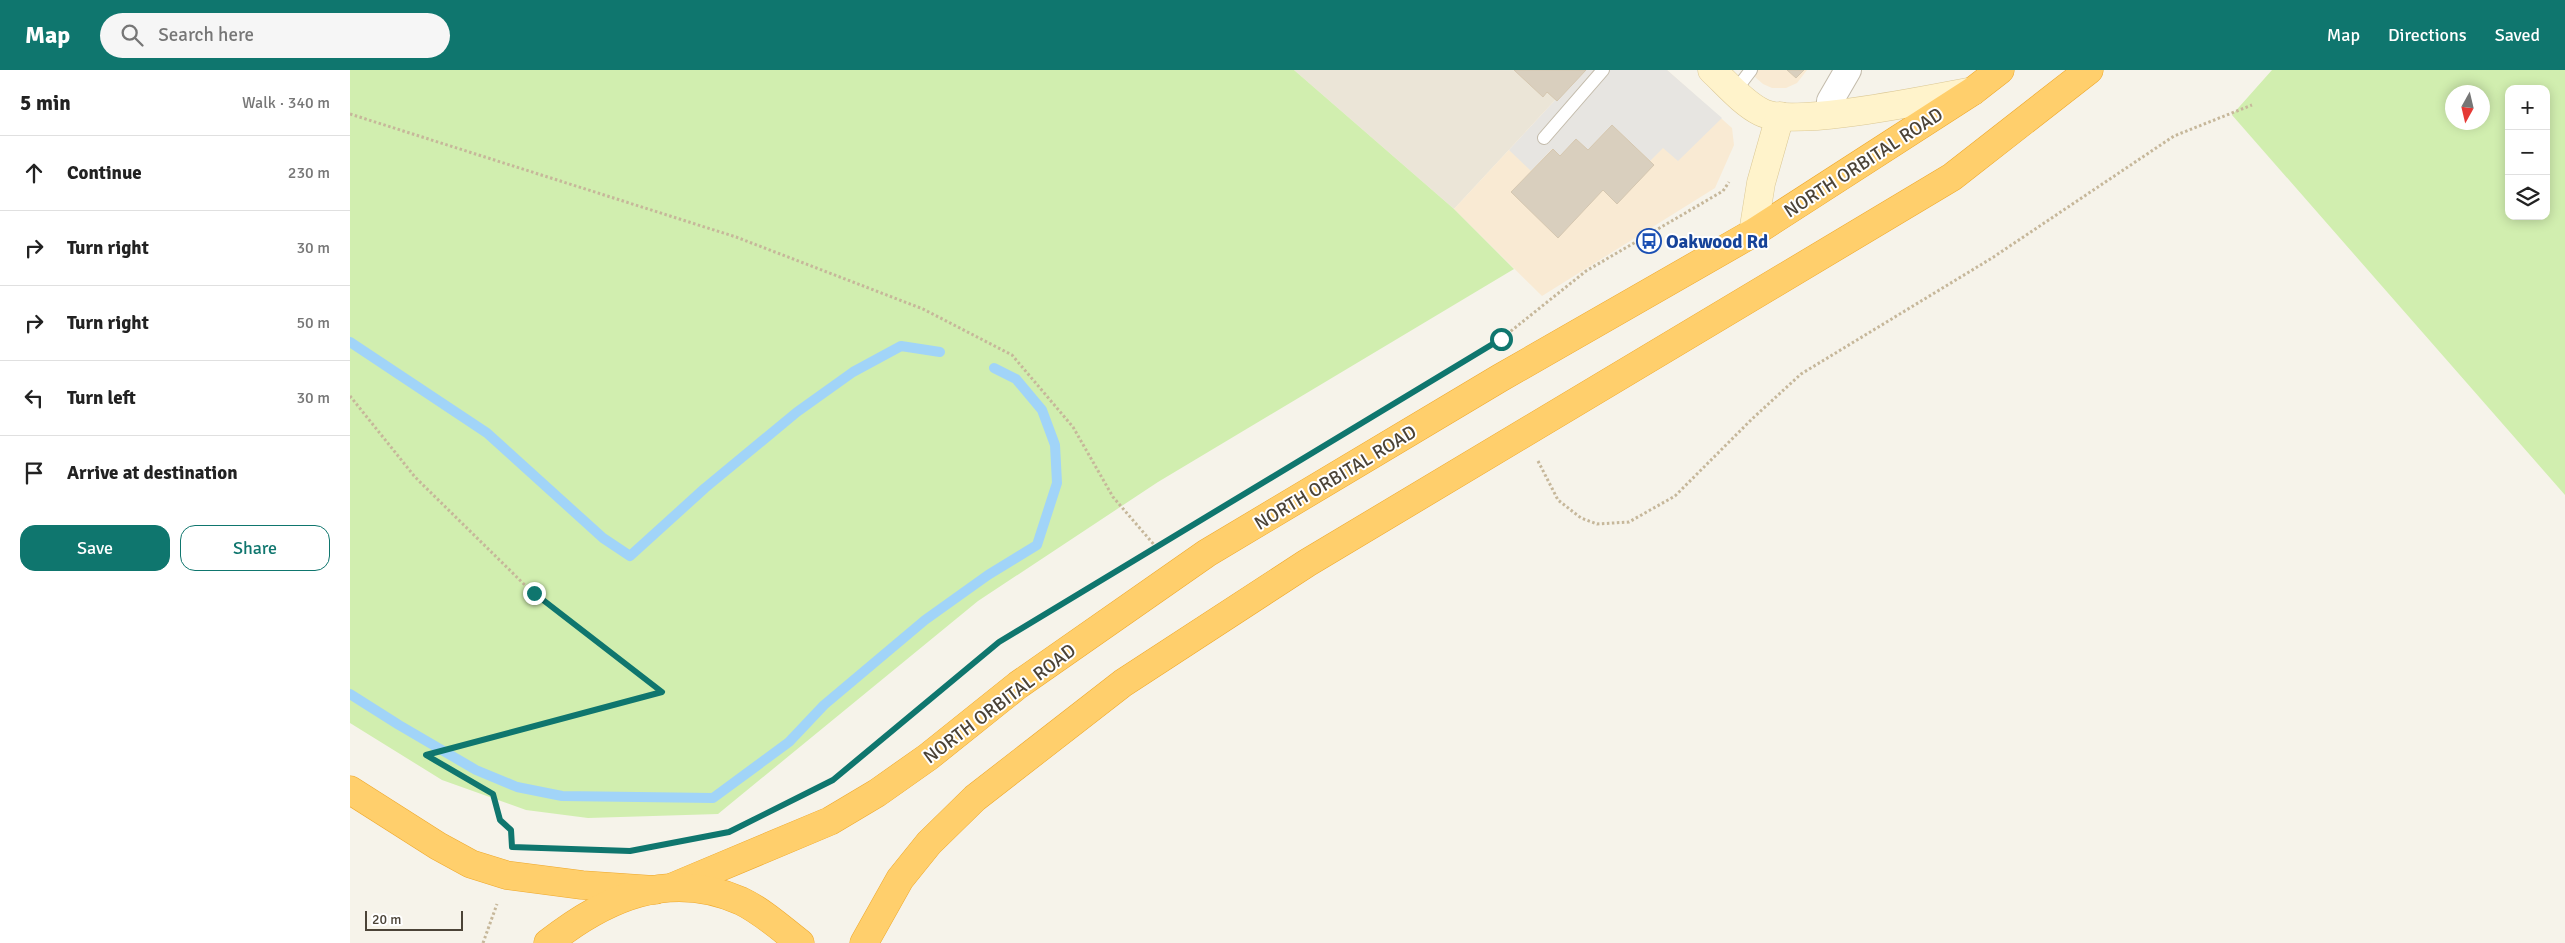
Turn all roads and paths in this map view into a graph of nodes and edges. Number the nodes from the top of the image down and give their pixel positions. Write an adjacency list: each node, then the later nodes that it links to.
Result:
1 (1603, 70): 12 (lane)
2 (1712, 70): 6 (street)
3 (1848, 70): 10 (street)
4 (2000, 70): 7 (highway, NORTH ORBITAL ROAD)
5 (2089, 70): 17 (highway)
6 (1743, 80): 11 (street)
7 (1973, 91): 10 (street); 14 (highway, NORTH ORBITAL ROAD)
8 (2252, 105): 17 (path)
9 (350, 114): 19 (path)
10 (1830, 115): 11 (street)
11 (1780, 116): 14 (street)
12 (1544, 138)
13 (1733, 176): 15 (path)
14 (1753, 233): 27 (highway, NORTH ORBITAL ROAD)
15 (1484, 349)
16 (350, 396): 23 (path)
17 (1524, 433): 31 (highway)
18 (1172, 538): 19 (path)
19 (1156, 547): 21 (path)
20 (350, 790): 26 (highway)
21 (781, 806)
22 (720, 834): 25 (path)
23 (512, 847): 24 (path); 26 (path)
24 (522, 847)
25 (551, 848)
26 (506, 875): 27 (highway); 28 (path)
27 (665, 888): 29 (highway); 30 (highway)
28 (483, 943)
29 (548, 943)
30 (800, 943)
31 (864, 943)

